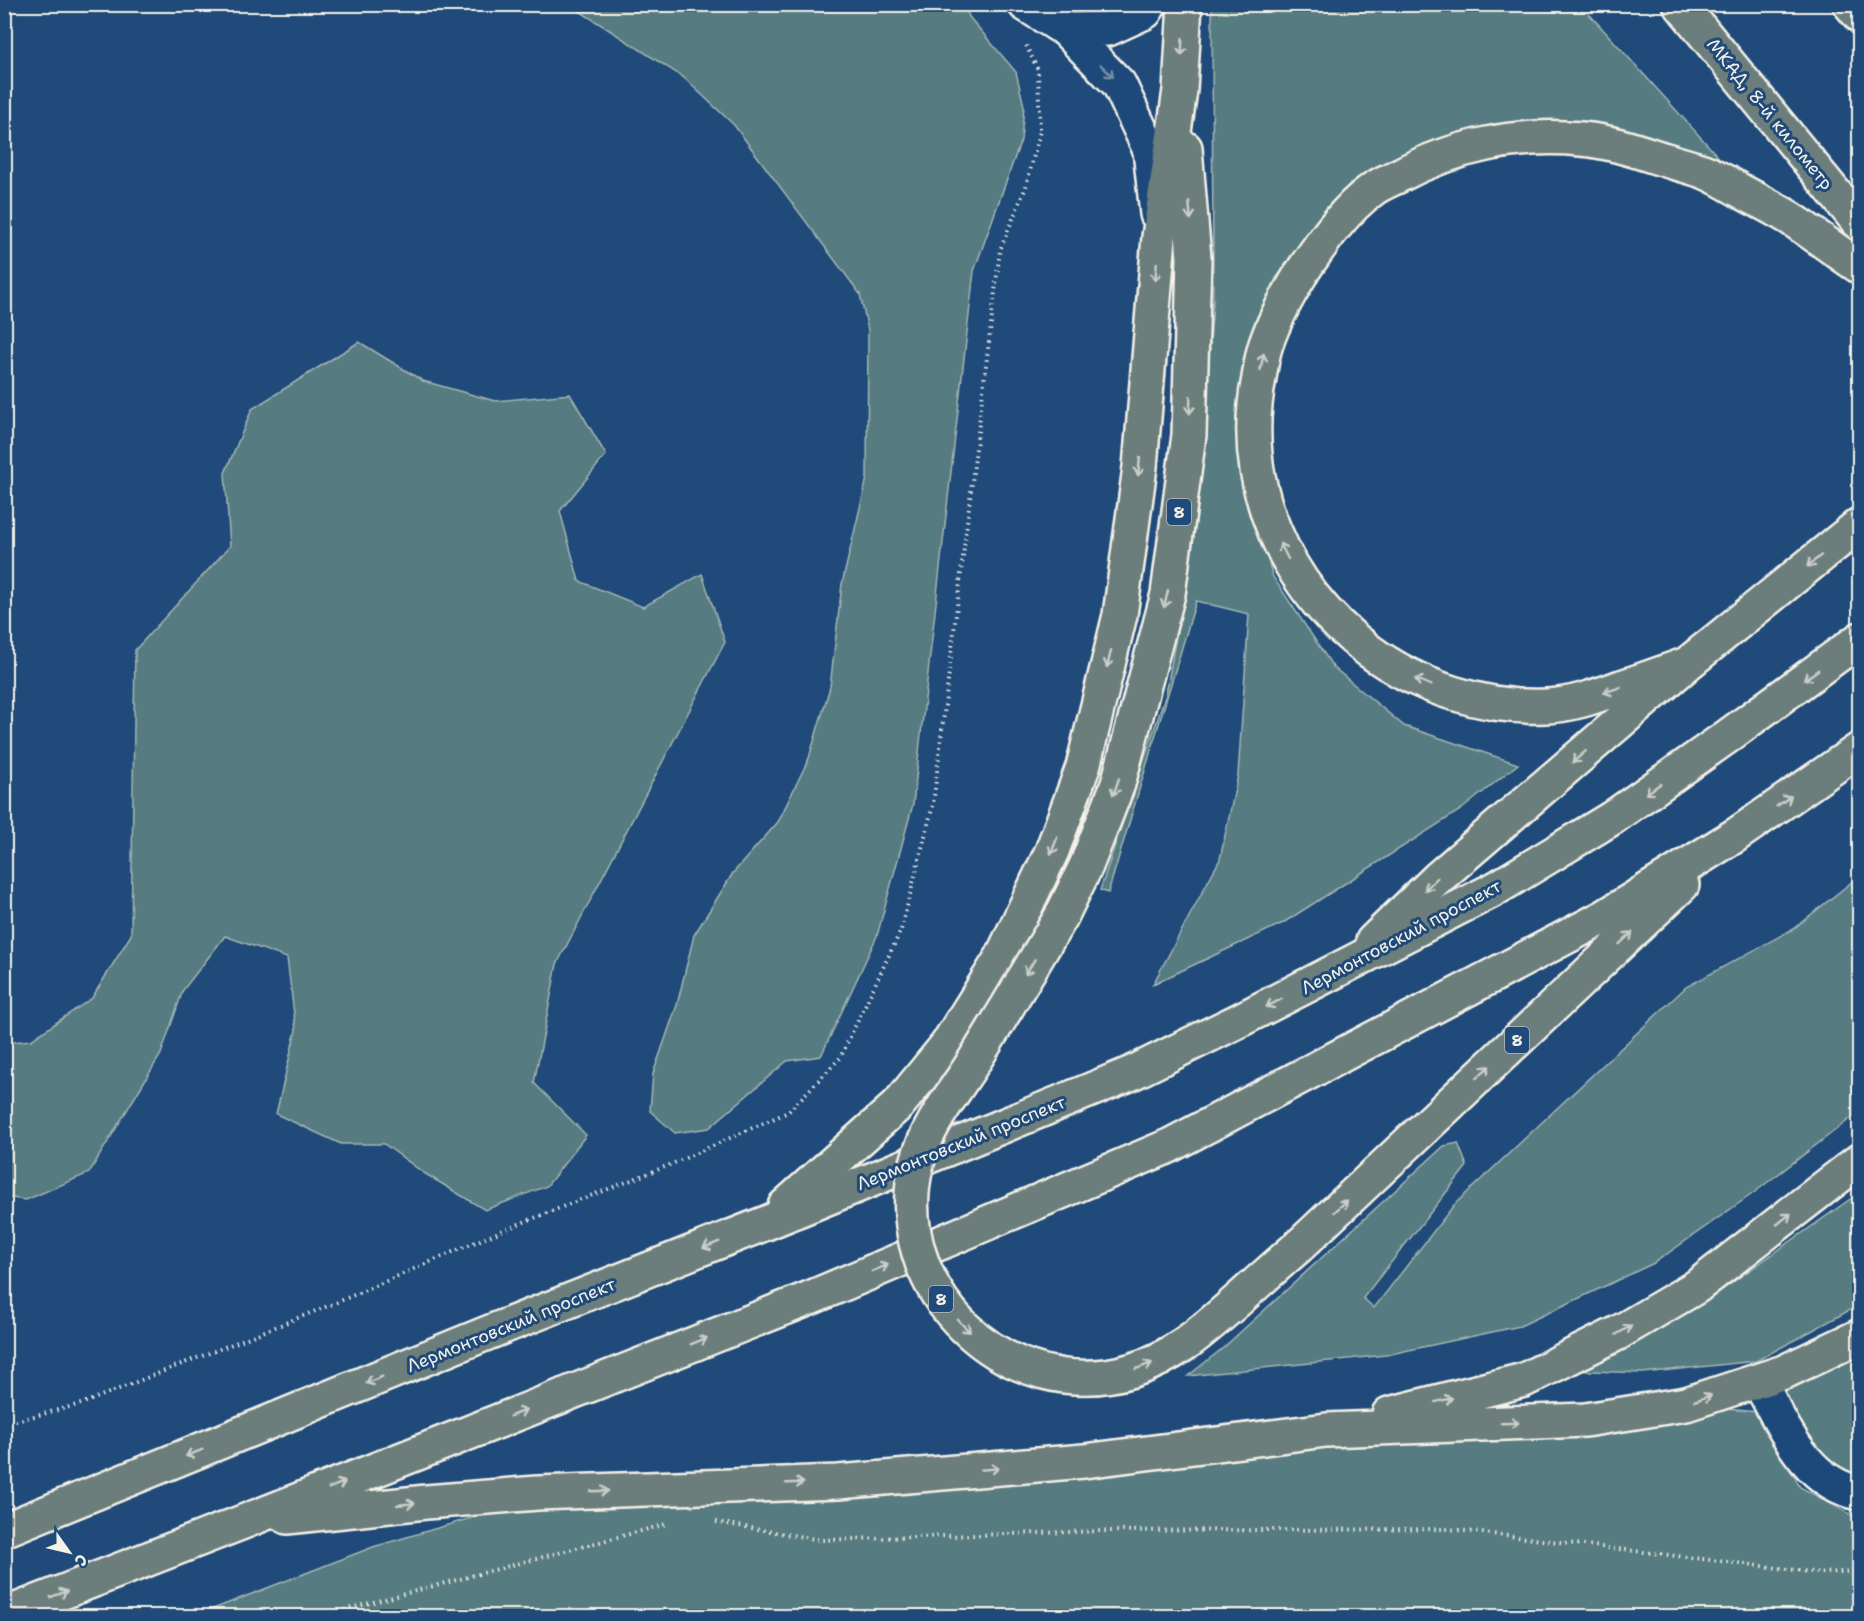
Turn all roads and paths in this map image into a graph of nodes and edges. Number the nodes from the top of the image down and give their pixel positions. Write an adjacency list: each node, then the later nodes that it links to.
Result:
1 (1025, 4): 8 (lane)
2 (1150, 4): 8 (lane)
3 (1185, 4): 10 (main road, 8, one-way to 10)
4 (1663, 4): 11 (main road)
5 (1680, 4): 11 (main road, МКАД, 8-й километр)
6 (1850, 4): 7 (main road)
7 (1860, 16)
8 (1066, 30): 13 (lane, one-way to 13)
9 (1024, 42): 25 (path)
10 (1180, 90): 13 (main road); 19 (main road, 8, one-way to 19, bridge)
11 (1777, 124): 12 (main road, МКАД, 8-й километр)
12 (1860, 224)
13 (1159, 237): 22 (main road, one-way to 22)
14 (1860, 267): 17 (main road, one-way to 14)
15 (1860, 524): 17 (main road, one-way to 17)
16 (1859, 640): 20 (main road, Лермонтовский проспект, one-way to 20)
17 (1687, 664): 20 (main road, one-way to 20)
18 (1860, 748): 19 (main road, one-way to 18)
19 (1736, 835): 29 (main road, one-way to 19)
20 (1345, 967): 22 (main road, Лермонтовский проспект, one-way to 22)
21 (1860, 1160): 26 (main road, one-way to 21)
22 (766, 1223): 31 (main road, Лермонтовский проспект, one-way to 31)
23 (1860, 1336): 24 (main road)
24 (1759, 1380): 26 (main road, one-way to 24); 27 (lane)
25 (4, 1424)
26 (1326, 1430): 29 (main road, one-way to 26)
27 (1860, 1493)
28 (712, 1521): 32 (path)
29 (243, 1522): 33 (main road, one-way to 29)
30 (667, 1524): 34 (path)
31 (4, 1530)
32 (1860, 1571)
33 (4, 1615)
34 (321, 1617)

